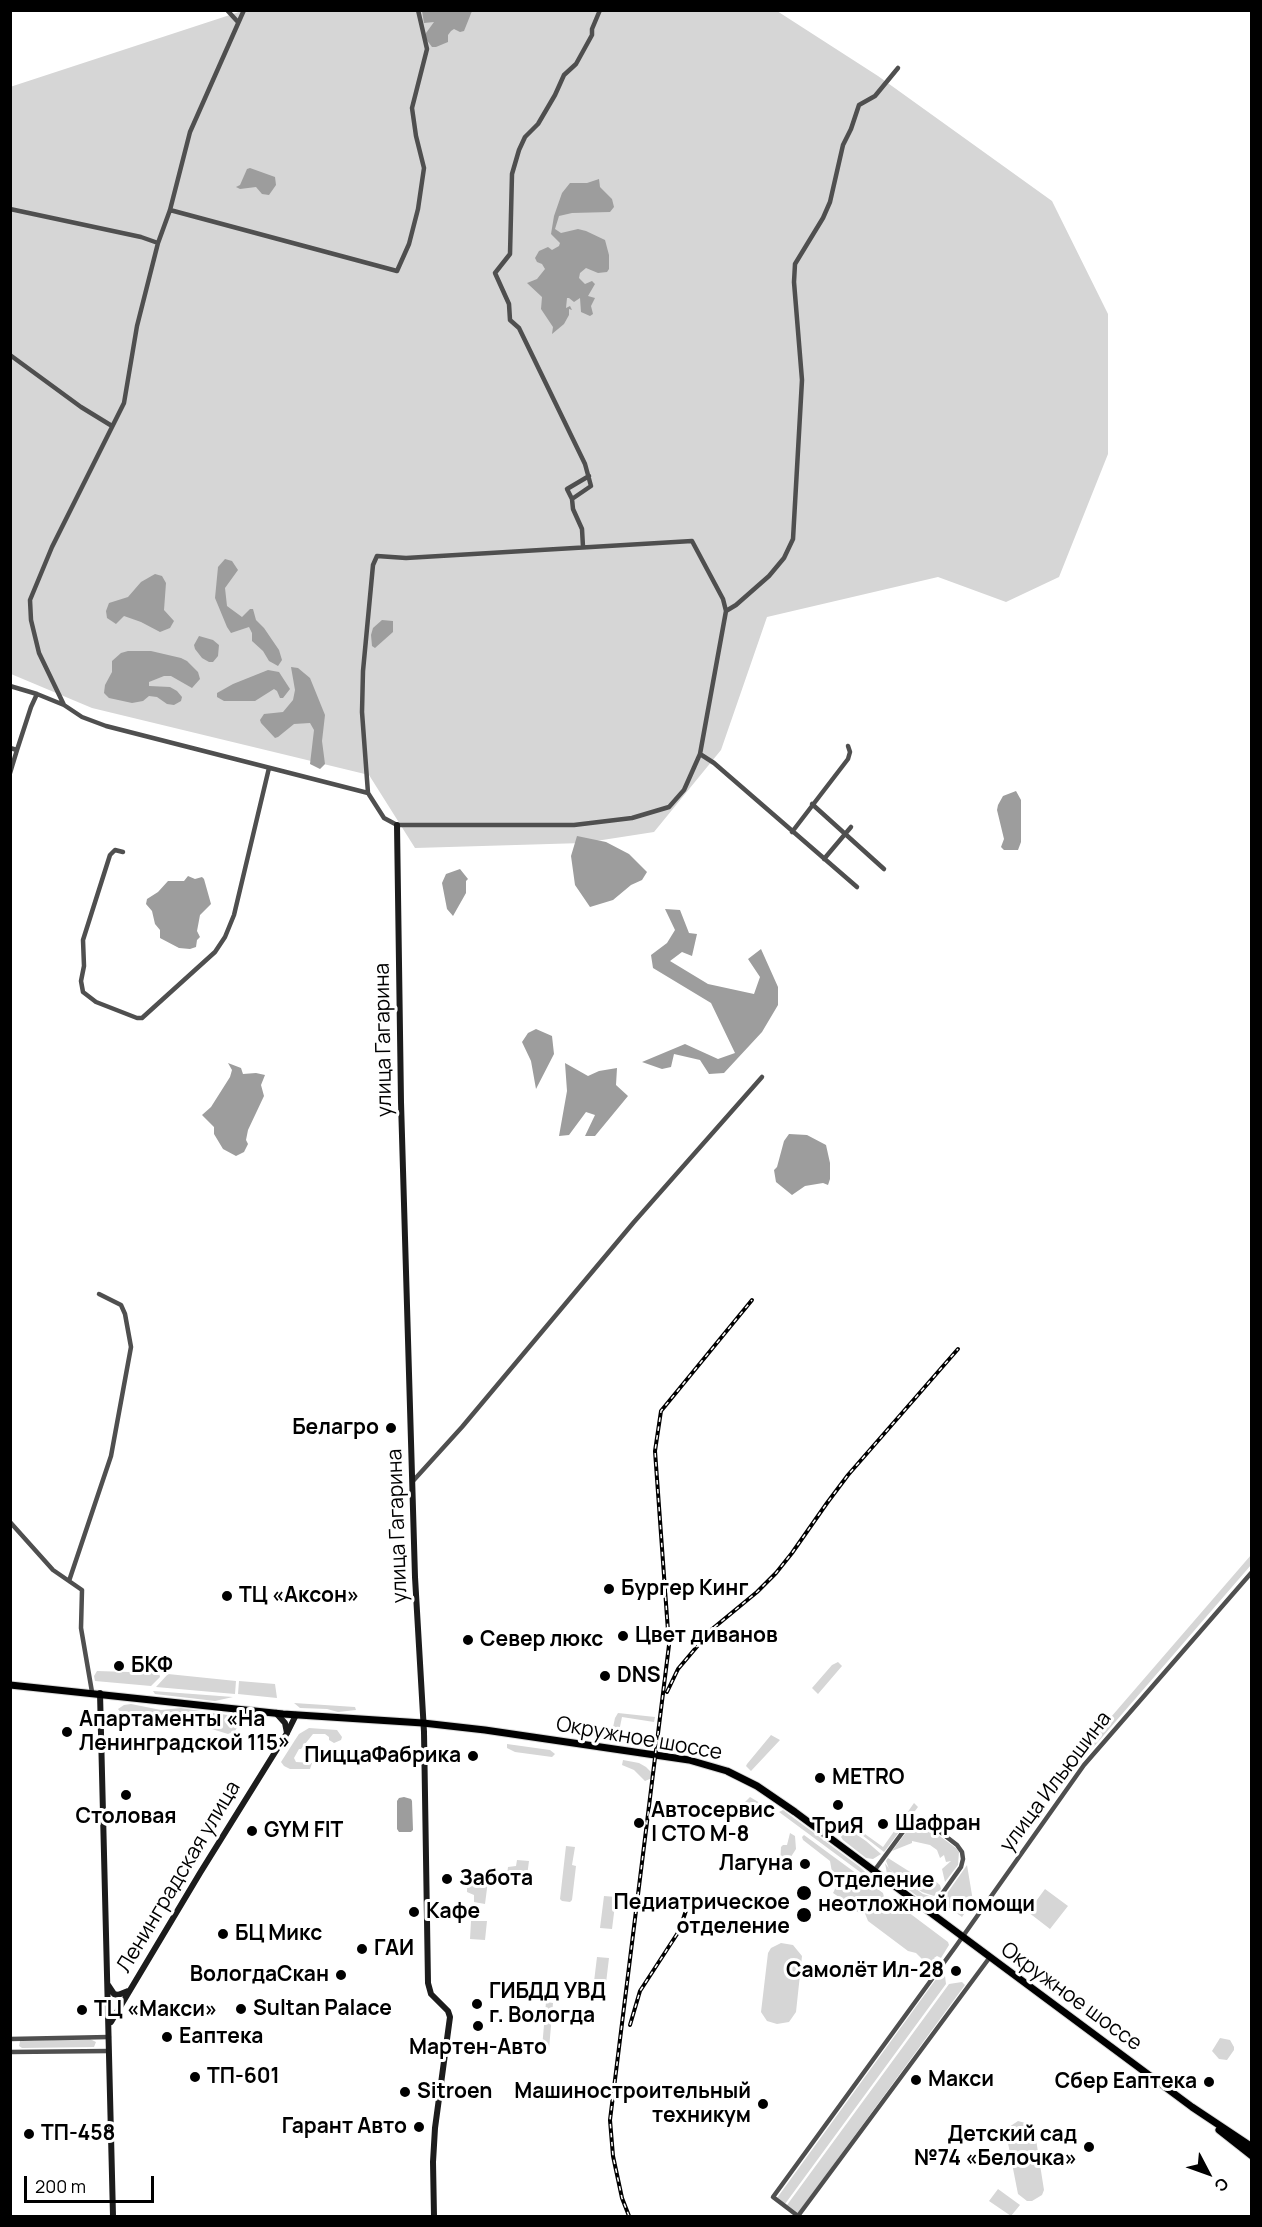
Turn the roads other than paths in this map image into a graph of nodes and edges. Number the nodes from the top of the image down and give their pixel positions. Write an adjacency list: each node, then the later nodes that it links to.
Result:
1 (227, 10): 5 (street)
2 (244, 10): 5 (street)
3 (418, 10): 8 (street)
4 (600, 10): 12 (street)
5 (237, 21): 8 (street)
6 (898, 68): 15 (street)
7 (10, 209): 9 (street)
8 (170, 210): 9 (street)
9 (158, 243): 11 (street)
10 (10, 355): 11 (street)
11 (112, 426): 18 (street)
12 (589, 476): 13 (street); 13 (street)
13 (572, 499): 14 (street)
14 (583, 547): 15 (street); 25 (street)
15 (726, 611): 22 (street)
16 (10, 686): 17 (street)
17 (37, 694): 18 (street); 21 (street)
18 (64, 705): 23 (street)
19 (848, 746): 26 (street)
20 (10, 748): 21 (street)
21 (17, 750): 24 (street)
22 (700, 754): 27 (street); 29 (street)
23 (269, 768): 25 (street); 31 (street)
24 (10, 773)
25 (368, 793): 27 (street)
26 (812, 804): 29 (street); 30 (street)
27 (397, 825): 37 (street, улица Гагарина)
28 (851, 827): 30 (street)
29 (792, 832): 32 (street)
30 (845, 834): 32 (street); 33 (street)
31 (123, 852)
32 (825, 859): 34 (street)
33 (884, 869)
34 (857, 887)
35 (762, 1077): 37 (street)
36 (99, 1294): 40 (street)
37 (413, 1481): 45 (street, улица Гагарина)
38 (10, 1522): 40 (street)
39 (1251, 1572): 49 (street, улица Ильюшина)
40 (69, 1581): 42 (street)
41 (10, 1685): 42 (main road, Окружное шоссе)
42 (96, 1693): 43 (main road, Окружное шоссе); 51 (street, Ленинградская улица)
43 (276, 1713): 44 (main road, Окружное шоссе); 46 (street)
44 (296, 1715): 45 (main road, Окружное шоссе); 46 (street, Ленинградская улица)
45 (423, 1723): 47 (main road, Окружное шоссе); 64 (street, улица Гагарина)
46 (287, 1733): 52 (street, Ленинградская улица)
47 (874, 1871): 48 (main road, Окружное шоссе); 48 (street)
48 (929, 1912): 49 (main road, Окружное шоссе)
49 (963, 1937): 50 (main road, Окружное шоссе); 65 (street, улица Ильюшина)
50 (990, 1957): 60 (main road, Окружное шоссе); 65 (street)
51 (107, 1985): 52 (street); 53 (street, Ленинградская улица)
52 (128, 1991): 53 (street, Ленинградская улица)
53 (109, 2026): 54 (street, Ленинградская улица)
54 (109, 2037): 56 (street); 57 (street, Ленинградская улица)
55 (10, 2039): 56 (street)
56 (21, 2039): 59 (street)
57 (109, 2051): 59 (street); 63 (street, Ленинградская улица)
58 (10, 2052): 59 (street)
59 (21, 2052)
60 (1192, 2107): 61 (main road, Окружное шоссе); 62 (main road, Окружное шоссе)
61 (1251, 2147)
62 (1251, 2156)
63 (113, 2217)
64 (434, 2217)
65 (798, 2217)

